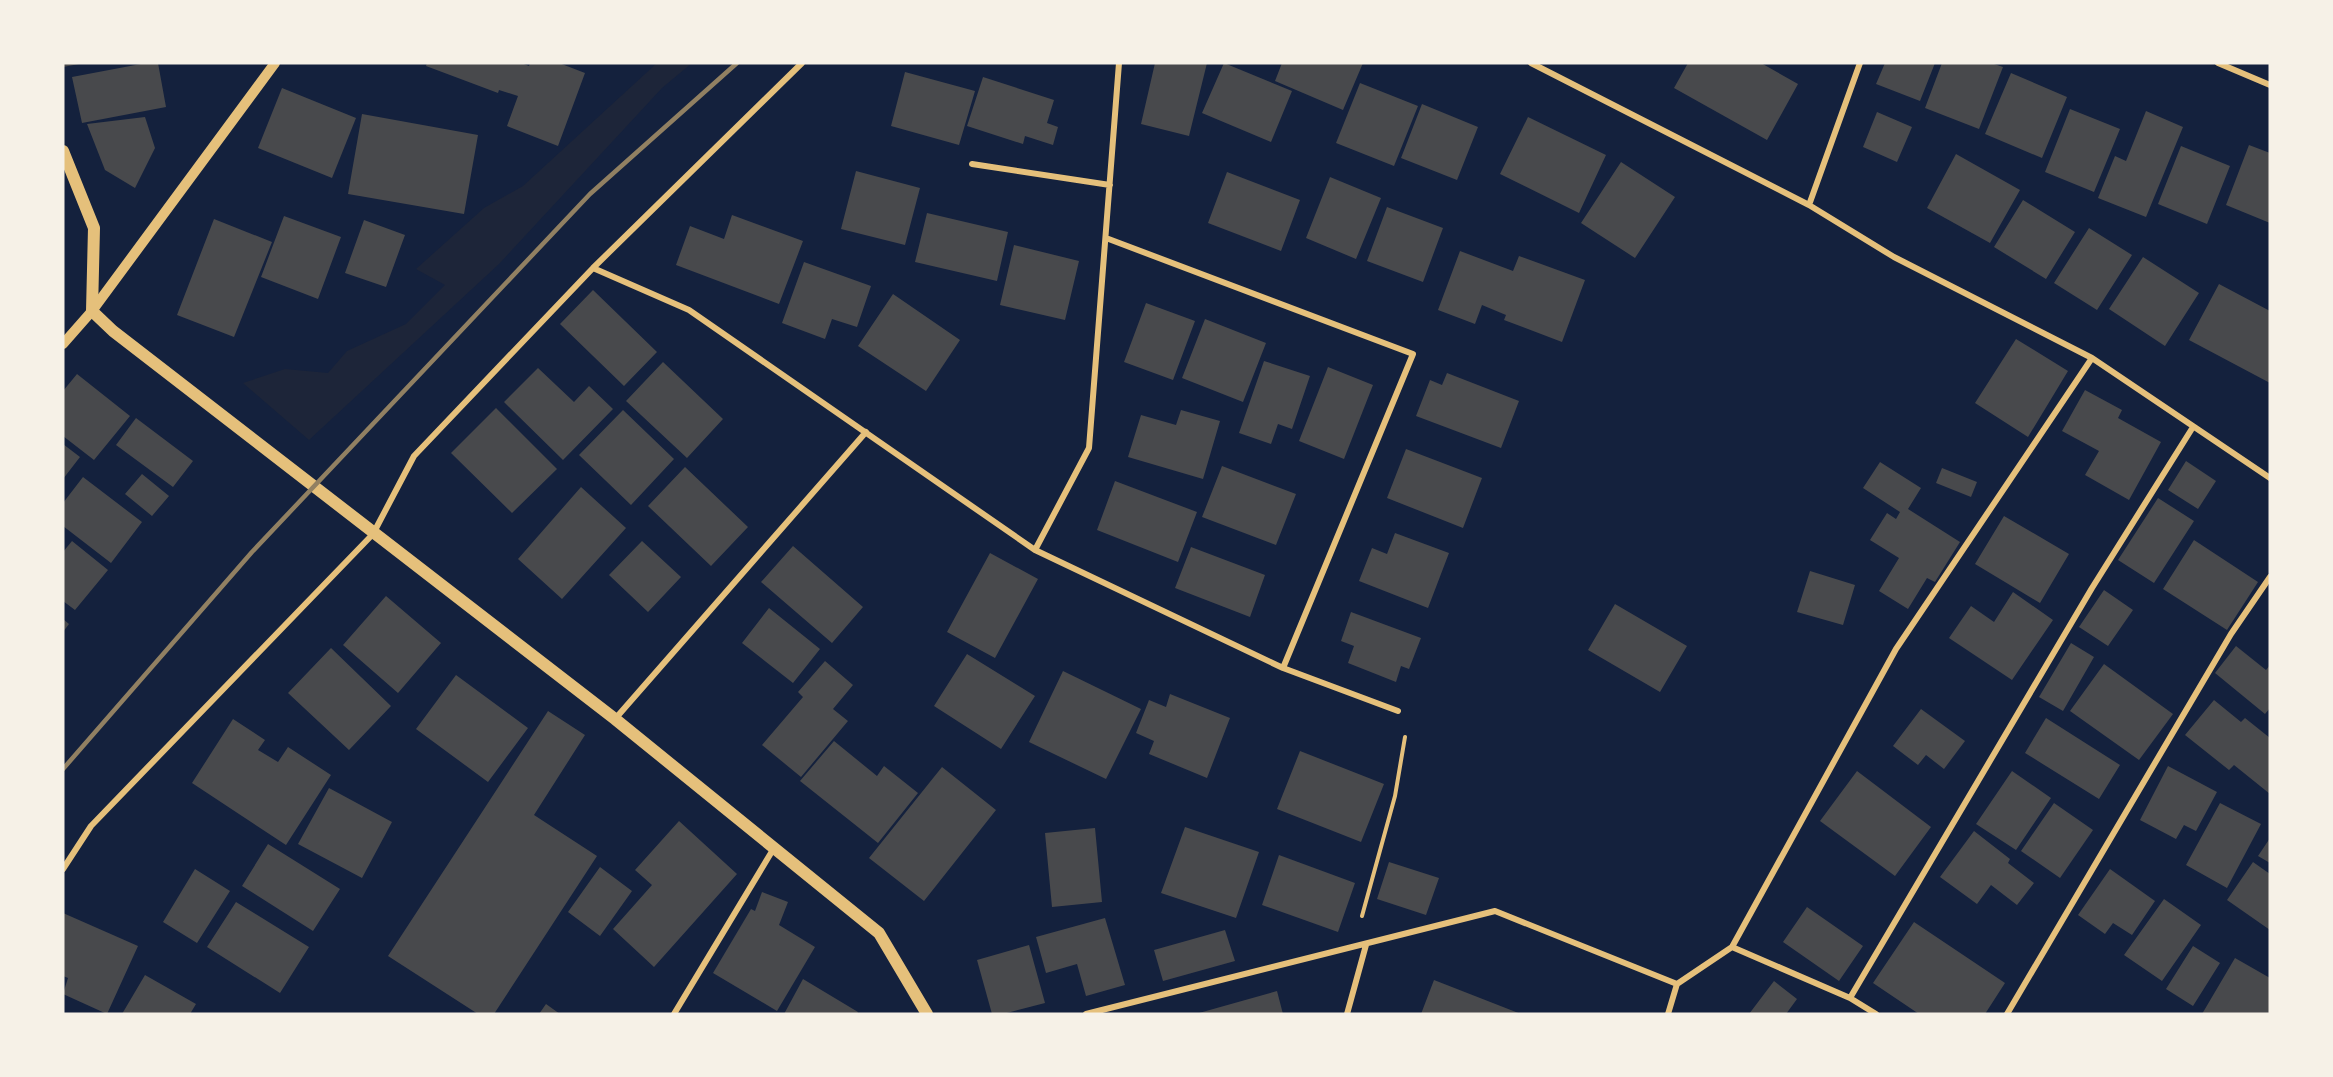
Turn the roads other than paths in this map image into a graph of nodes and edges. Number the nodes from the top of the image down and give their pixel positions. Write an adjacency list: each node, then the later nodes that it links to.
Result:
1 (275, 63): 14 (street)
2 (802, 63): 13 (street)
3 (1119, 63): 10 (street)
4 (1531, 63): 11 (street)
5 (1860, 63): 11 (street)
6 (2218, 63): 7 (street)
7 (2270, 85)
8 (63, 151): 14 (main road)
9 (972, 164): 10 (street)
10 (1110, 185): 12 (street)
11 (1809, 205): 16 (street)
12 (1106, 238): 21 (street); 23 (street)
13 (593, 268): 18 (street); 20 (street)
14 (92, 310): 15 (street); 20 (main road)
15 (63, 344)
16 (2092, 358): 17 (street); 29 (street)
17 (2193, 427): 19 (street); 31 (street)
18 (867, 432): 21 (street); 25 (street)
19 (2270, 478)
20 (373, 534): 25 (main road); 27 (street)
21 (1035, 550): 23 (street)
22 (2270, 577): 38 (street)
23 (1283, 668): 24 (street)
24 (1398, 711)
25 (615, 719): 26 (main road)
26 (774, 848): 32 (street); 33 (main road)
27 (63, 869)
28 (1366, 945): 30 (street); 34 (street); 35 (street)
29 (1732, 946): 30 (street); 31 (street)
30 (1677, 984): 36 (street)
31 (1850, 998): 37 (street)
32 (674, 1014)
33 (927, 1014)
34 (1086, 1014)
35 (1347, 1014)
36 (1668, 1014)
37 (1876, 1014)
38 (2007, 1014)

